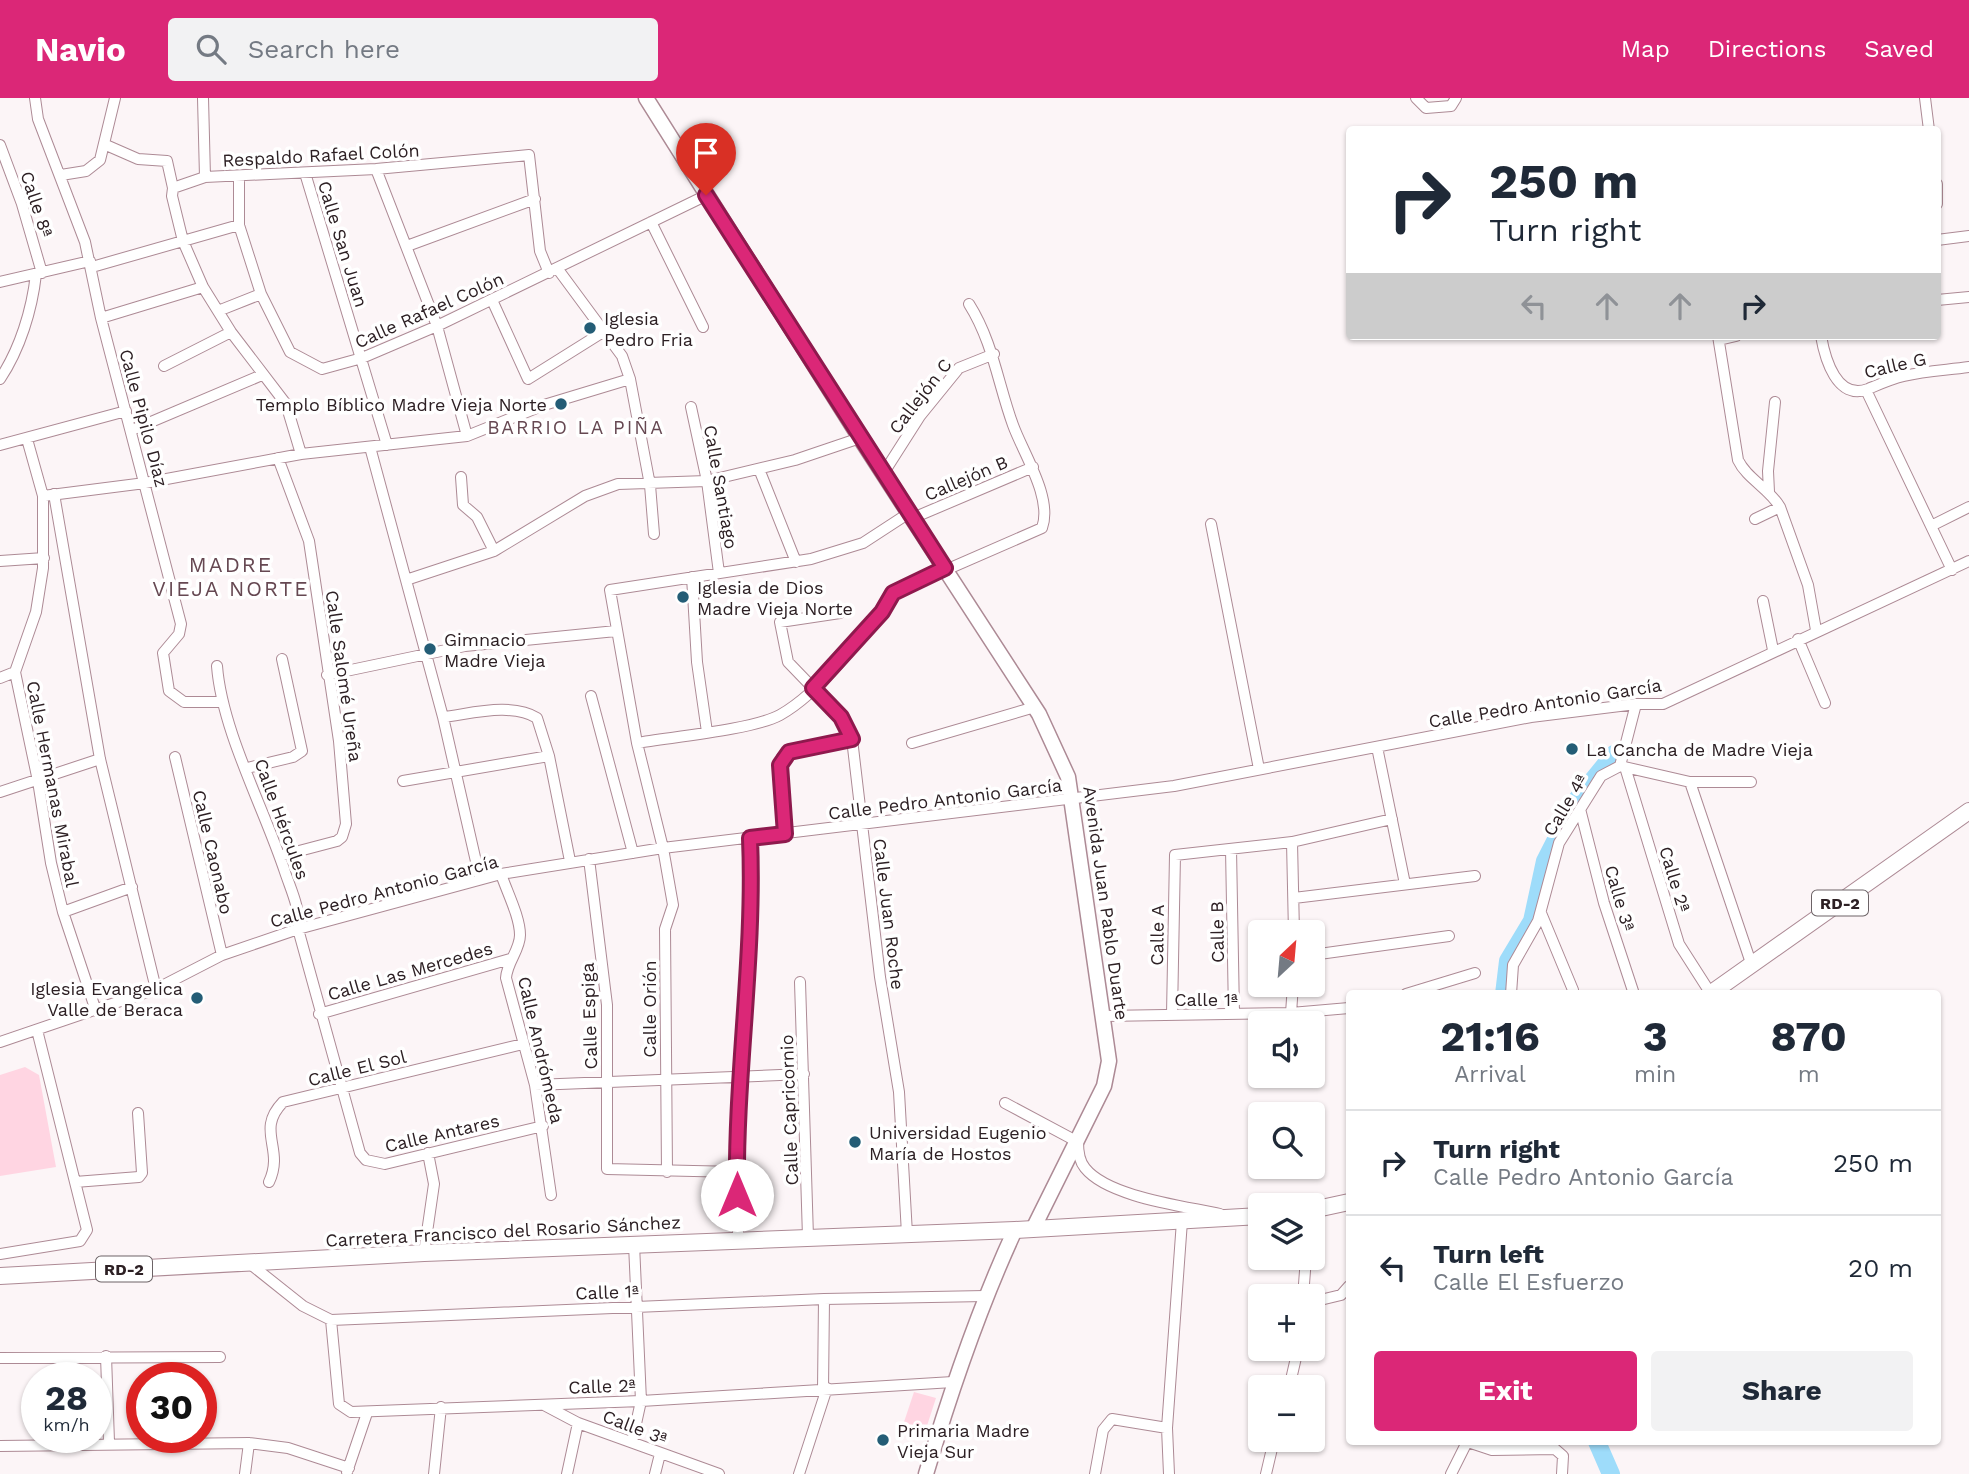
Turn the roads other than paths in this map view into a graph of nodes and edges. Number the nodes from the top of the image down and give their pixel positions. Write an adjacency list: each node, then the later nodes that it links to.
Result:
1 (35, 98): 13 (street, Calle Pipilo Díaz)
2 (115, 98): 10 (street)
3 (204, 98): 14 (street)
4 (646, 98): 17 (main road, Avenida Juan Pablo Duarte)
5 (1416, 98): 6 (street)
6 (1456, 98)
7 (1925, 98): 8 (street)
8 (1929, 126)
9 (0, 145): 27 (street, Calle 8ª)
10 (106, 145): 13 (street); 16 (street)
11 (376, 169): 12 (street, Respaldo Rafael Colón); 18 (street, Respaldo Rafael Colón); 24 (street)
12 (305, 173): 15 (street, Respaldo Rafael Colón); 44 (street, Calle San Juan)
13 (61, 175): 25 (street, Calle Pipilo Díaz)
14 (205, 177): 15 (street, Respaldo Rafael Colón); 16 (street, Respaldo Rafael Colón)
15 (239, 177): 20 (street, Calle Rafael Colón)
16 (173, 188): 23 (street)
17 (706, 195): 19 (street, Calle Rafael Colón); 56 (main road, Avenida Juan Pablo Duarte)
18 (535, 199): 24 (street); 26 (street)
19 (651, 222): 26 (street, Calle Rafael Colón); 38 (street)
20 (239, 226): 23 (street); 30 (street, Calle Rafael Colón)
21 (1969, 236): 22 (street)
22 (1941, 240)
23 (183, 241): 25 (street); 29 (street)
24 (407, 246): 37 (street)
25 (91, 264): 27 (street); 36 (street, Calle Pipilo Díaz)
26 (553, 270): 32 (street, Calle Rafael Colón); 40 (street)
27 (39, 273): 28 (street); 48 (street, Calle 8ª)
28 (0, 282)
29 (203, 287): 35 (street); 36 (street)
30 (261, 294): 35 (street); 44 (street, Calle Rafael Colón)
31 (1969, 297): 33 (street)
32 (492, 300): 37 (street, Calle Rafael Colón); 40 (street)
33 (1941, 300)
34 (969, 304): 43 (street)
35 (218, 311): 39 (street)
36 (102, 318): 53 (street, Calle Pipilo Díaz)
37 (437, 326): 44 (street, Calle Rafael Colón); 55 (street)
38 (703, 327)
39 (231, 332): 45 (street); 47 (street)
40 (604, 332): 49 (street)
41 (1718, 340): 70 (street)
42 (1823, 340): 50 (street, Calle G)
43 (994, 354): 63 (street); 65 (street, Callejón C)
44 (362, 358): 59 (street, Calle San Juan)
45 (164, 366)
46 (1969, 367): 50 (street, Calle G)
47 (262, 375): 54 (street); 61 (street)
48 (0, 379)
49 (630, 379): 55 (street); 69 (street)
50 (1866, 390): 77 (street)
51 (1775, 402): 70 (street)
52 (691, 407): 67 (street, Calle Santiago)
53 (126, 411): 54 (street, Calle Pipilo Díaz); 57 (street)
54 (132, 430): 68 (street, Calle Pipilo Díaz)
55 (467, 436): 59 (street)
56 (860, 438): 64 (street); 65 (main road, Avenida Juan Pablo Duarte)
57 (27, 439): 58 (street); 71 (street, Calle Hermanas Mirabal)
58 (0, 445)
59 (387, 445): 60 (street)
60 (370, 447): 61 (street); 88 (street)
61 (301, 454): 62 (street)
62 (278, 458): 68 (street); 100 (street, Calle Salomé Ureña)
63 (1032, 467): 74 (street, Callejón B); 84 (street)
64 (759, 469): 67 (street); 83 (street)
65 (883, 474): 74 (main road, Avenida Juan Pablo Duarte)
66 (461, 477): 79 (street)
67 (707, 481): 69 (street); 86 (street, Calle Santiago)
68 (145, 483): 71 (street); 104 (street, Calle Pipilo Díaz)
69 (650, 485): 78 (street); 79 (street)
70 (1769, 492): 72 (street)
71 (48, 495): 80 (street, Calle Hermanas Mirabal); 116 (street)
72 (1780, 507): 75 (street); 92 (street)
73 (1969, 507): 77 (street)
74 (911, 516): 83 (street, Callejón B); 84 (main road, Avenida Juan Pablo Duarte)
75 (1755, 519)
76 (1211, 524): 119 (street)
77 (1931, 526): 85 (street)
78 (654, 534)
79 (494, 551): 88 (street)
80 (44, 558): 81 (street); 99 (street, Calle Hermanas Mirabal)
81 (0, 561)
82 (1969, 561): 85 (street, Calle Pedro Antonio García)
83 (796, 562): 86 (street, Callejón B)
84 (945, 568): 102 (street); 107 (main road, Avenida Juan Pablo Duarte)
85 (1952, 570): 92 (street, Calle Pedro Antonio García)
86 (719, 573): 87 (street, Callejón B)
87 (692, 577): 89 (street, Callejón B); 109 (street)
88 (406, 580): 96 (street)
89 (610, 590): 93 (street, Calle Orión)
90 (1763, 601): 95 (street)
91 (839, 612): 102 (street, Calle Juan Roche)
92 (1816, 630): 94 (street, Calle Pedro Antonio García)
93 (616, 631): 96 (street); 111 (street, Calle Orión)
94 (1798, 639): 95 (street, Calle Pedro Antonio García); 105 (street)
95 (1773, 650): 106 (street, Calle Pedro Antonio García)
96 (427, 654): 100 (street); 108 (street)
97 (282, 659): 118 (street)
98 (217, 666): 104 (street, Calle Hércules)
99 (15, 672): 101 (street); 121 (street, Calle Hermanas Mirabal)
100 (327, 675): 137 (street, Calle Salomé Ureña)
101 (0, 678)
102 (813, 688): 109 (street); 110 (street, Calle Juan Roche)
103 (591, 695): 136 (street)
104 (221, 702): 118 (street, Calle Hércules)
105 (1825, 703)
106 (1636, 704): 113 (street, Calle Pedro Antonio García); 117 (street)
107 (1035, 707): 112 (street); 126 (main road, Avenida Juan Pablo Duarte)
108 (443, 716): 114 (street); 120 (street)
109 (708, 732): 111 (street)
110 (852, 739): 130 (street, Calle Juan Roche); 131 (street)
111 (637, 743): 134 (street, Calle Orión)
112 (912, 743)
113 (1377, 747): 119 (street, Calle Pedro Antonio García); 129 (street)
114 (549, 756): 120 (street); 139 (street)
115 (174, 757): 152 (street, Calle Caonabo)
116 (100, 759): 121 (street); 144 (street)
117 (1622, 767): 123 (street); 127 (street, Calle 4ª); 162 (street, Calle 2ª)
118 (247, 768): 137 (street, Calle Hércules)
119 (1259, 769): 126 (street, Calle Pedro Antonio García)
120 (454, 770): 122 (street); 142 (street)
121 (38, 781): 125 (street); 146 (street, Calle Hermanas Mirabal)
122 (403, 781)
123 (1689, 782): 124 (street); 154 (street)
124 (1751, 782)
125 (0, 792)
126 (1072, 800): 130 (street, Calle Pedro Antonio García); 171 (main road, Avenida Juan Pablo Duarte)
127 (1580, 809): 147 (street, Calle 4ª); 161 (street, Calle 3ª)
128 (1969, 811): 154 (main road, RD-2)
129 (1392, 818): 133 (street); 143 (street)
130 (862, 825): 131 (street, Calle Pedro Antonio García); 199 (street, Calle Juan Roche)
131 (785, 834): 132 (street, Calle Pedro Antonio García)
132 (750, 838): 134 (street, Calle Pedro Antonio García); 176 (street)
133 (1292, 842): 135 (street); 145 (street)
134 (663, 848): 136 (street, Calle Pedro Antonio García); 177 (street, Calle Orión)
135 (1231, 849): 168 (street, Calle A); 169 (street, Calle B)
136 (633, 853): 138 (street, Calle Pedro Antonio García)
137 (279, 856): 149 (street, Calle Hércules)
138 (589, 859): 139 (street, Calle Pedro Antonio García); 178 (street, Calle Espiga)
139 (570, 861): 140 (street, Calle Pedro Antonio García)
140 (502, 874): 142 (street, Calle Pedro Antonio García); 153 (street, Calle Andrómeda)
141 (1475, 876): 143 (street)
142 (480, 879): 149 (street, Calle Pedro Antonio García)
143 (1405, 884): 145 (street)
144 (132, 887): 146 (street); 157 (street)
145 (1294, 898): 148 (street)
146 (63, 912): 165 (street, Calle Hermanas Mirabal)
147 (1541, 913): 159 (street, Calle 4ª); 160 (street)
148 (1294, 920)
149 (298, 929): 152 (street, Calle Pedro Antonio García); 167 (street, Calle Hércules)
150 (1449, 936): 151 (street)
151 (1325, 954)
152 (222, 955): 157 (street, Calle Pedro Antonio García)
153 (510, 960): 167 (street, Calle Las Mercedes); 174 (street, Calle Andrómeda)
154 (1752, 966): 163 (main road, RD-2)
155 (1475, 973): 158 (street)
156 (800, 982): 175 (street, Calle Capricornio)
157 (156, 989): 165 (street, Calle Pedro Antonio García)
158 (1440, 989)
159 (1511, 990)
160 (1573, 990)
161 (1633, 990)
162 (1709, 990)
163 (1717, 990)
164 (1346, 1008): 166 (street, Calle 1ª)
165 (96, 1011): 172 (street, Calle Pedro Antonio García)
166 (1314, 1011)
167 (319, 1014): 180 (street, Calle Hércules)
168 (1172, 1014): 169 (street, Calle 1ª); 171 (street, Calle 1ª)
169 (1234, 1014): 170 (street, Calle 1ª)
170 (1248, 1014)
171 (1104, 1016): 184 (main road, Avenida Juan Pablo Duarte)
172 (37, 1030): 173 (street, Calle Pedro Antonio García); 189 (street)
173 (0, 1042)
174 (523, 1044): 179 (street, Calle Andrómeda); 180 (street, Calle El Sol)
175 (804, 1074): 176 (street); 200 (street, Calle Capricornio)
176 (739, 1075): 177 (street); 188 (street)
177 (666, 1078): 178 (street); 187 (street, Calle Orión)
178 (607, 1080): 179 (street); 187 (street, Calle Espiga)
179 (535, 1084): 183 (street, Calle Andrómeda)
180 (341, 1088): 185 (street, Calle Hércules); 190 (street, Calle El Sol)
181 (1005, 1104): 184 (street)
182 (138, 1113): 189 (street)
183 (543, 1126): 186 (street, Calle Antares); 191 (street, Calle Andrómeda)
184 (1078, 1142): 195 (street); 197 (main road, Avenida Juan Pablo Duarte)
185 (357, 1144): 186 (street, Calle Antares)
186 (428, 1153): 203 (street)
187 (667, 1172): 188 (street)
188 (737, 1172): 201 (street)
189 (75, 1182): 204 (street)
190 (268, 1182)
191 (551, 1195)
192 (1346, 1203): 193 (main road)
193 (1325, 1207)
194 (1248, 1217): 195 (main road, Carretera Francisco del Rosario Sánchez / RD-2)
195 (1241, 1218): 196 (main road, Carretera Francisco del Rosario Sánchez / RD-2)
196 (1182, 1221): 197 (main road, Carretera Francisco del Rosario Sánchez / RD-2); 224 (street)
197 (1033, 1229): 198 (main road, Carretera Francisco del Rosario Sánchez / RD-2)
198 (1015, 1230): 199 (main road, Carretera Francisco del Rosario Sánchez / RD-2); 208 (main road)
199 (906, 1234): 200 (main road, Carretera Francisco del Rosario Sánchez / RD-2)
200 (808, 1237): 201 (main road, Carretera Francisco del Rosario Sánchez / RD-2)
201 (738, 1240): 202 (main road, Carretera Francisco del Rosario Sánchez / RD-2)
202 (634, 1244): 203 (main road, Carretera Francisco del Rosario Sánchez / RD-2); 211 (street)
203 (424, 1253): 205 (main road, Carretera Francisco del Rosario Sánchez / RD-2)
204 (0, 1254)
205 (249, 1263): 206 (main road, Carretera Francisco del Rosario Sánchez / RD-2); 212 (street)
206 (0, 1276)
207 (1346, 1289): 210 (street)
208 (985, 1296): 209 (street, Calle 1ª); 217 (main road)
209 (824, 1299): 211 (street, Calle 1ª); 218 (street)
210 (1325, 1299)
211 (636, 1306): 212 (street, Calle 1ª); 219 (street)
212 (331, 1320): 222 (street)
213 (106, 1356): 214 (street); 215 (street); 216 (street)
214 (220, 1357)
215 (0, 1358)
216 (106, 1362)
217 (953, 1382): 218 (street, Calle 2ª); 241 (main road)
218 (825, 1389): 219 (street, Calle 2ª); 240 (street)
219 (641, 1401): 220 (street, Calle 2ª); 226 (street)
220 (542, 1404): 221 (street, Calle 2ª); 223 (street, Calle 3ª)
221 (441, 1407): 222 (street, Calle 2ª); 236 (street)
222 (367, 1413): 234 (street)
223 (578, 1423): 226 (street, Calle 3ª); 237 (street)
224 (1167, 1428): 242 (street); 243 (street)
225 (112, 1442): 227 (street)
226 (632, 1442): 233 (street, Calle 3ª)
227 (249, 1443): 234 (street); 235 (street)
228 (21, 1445): 231 (street)
229 (1466, 1445): 245 (street)
230 (1477, 1445): 246 (street)
231 (0, 1446)
232 (1271, 1452): 244 (street)
233 (660, 1454): 238 (street); 239 (street, Calle 3ª)
234 (348, 1471)
235 (245, 1474)
236 (434, 1474)
237 (567, 1474)
238 (655, 1474)
239 (719, 1474)
240 (799, 1474)
241 (926, 1474)
242 (1095, 1474)
243 (1169, 1474)
244 (1266, 1474)
245 (1451, 1474)
246 (1562, 1474)

